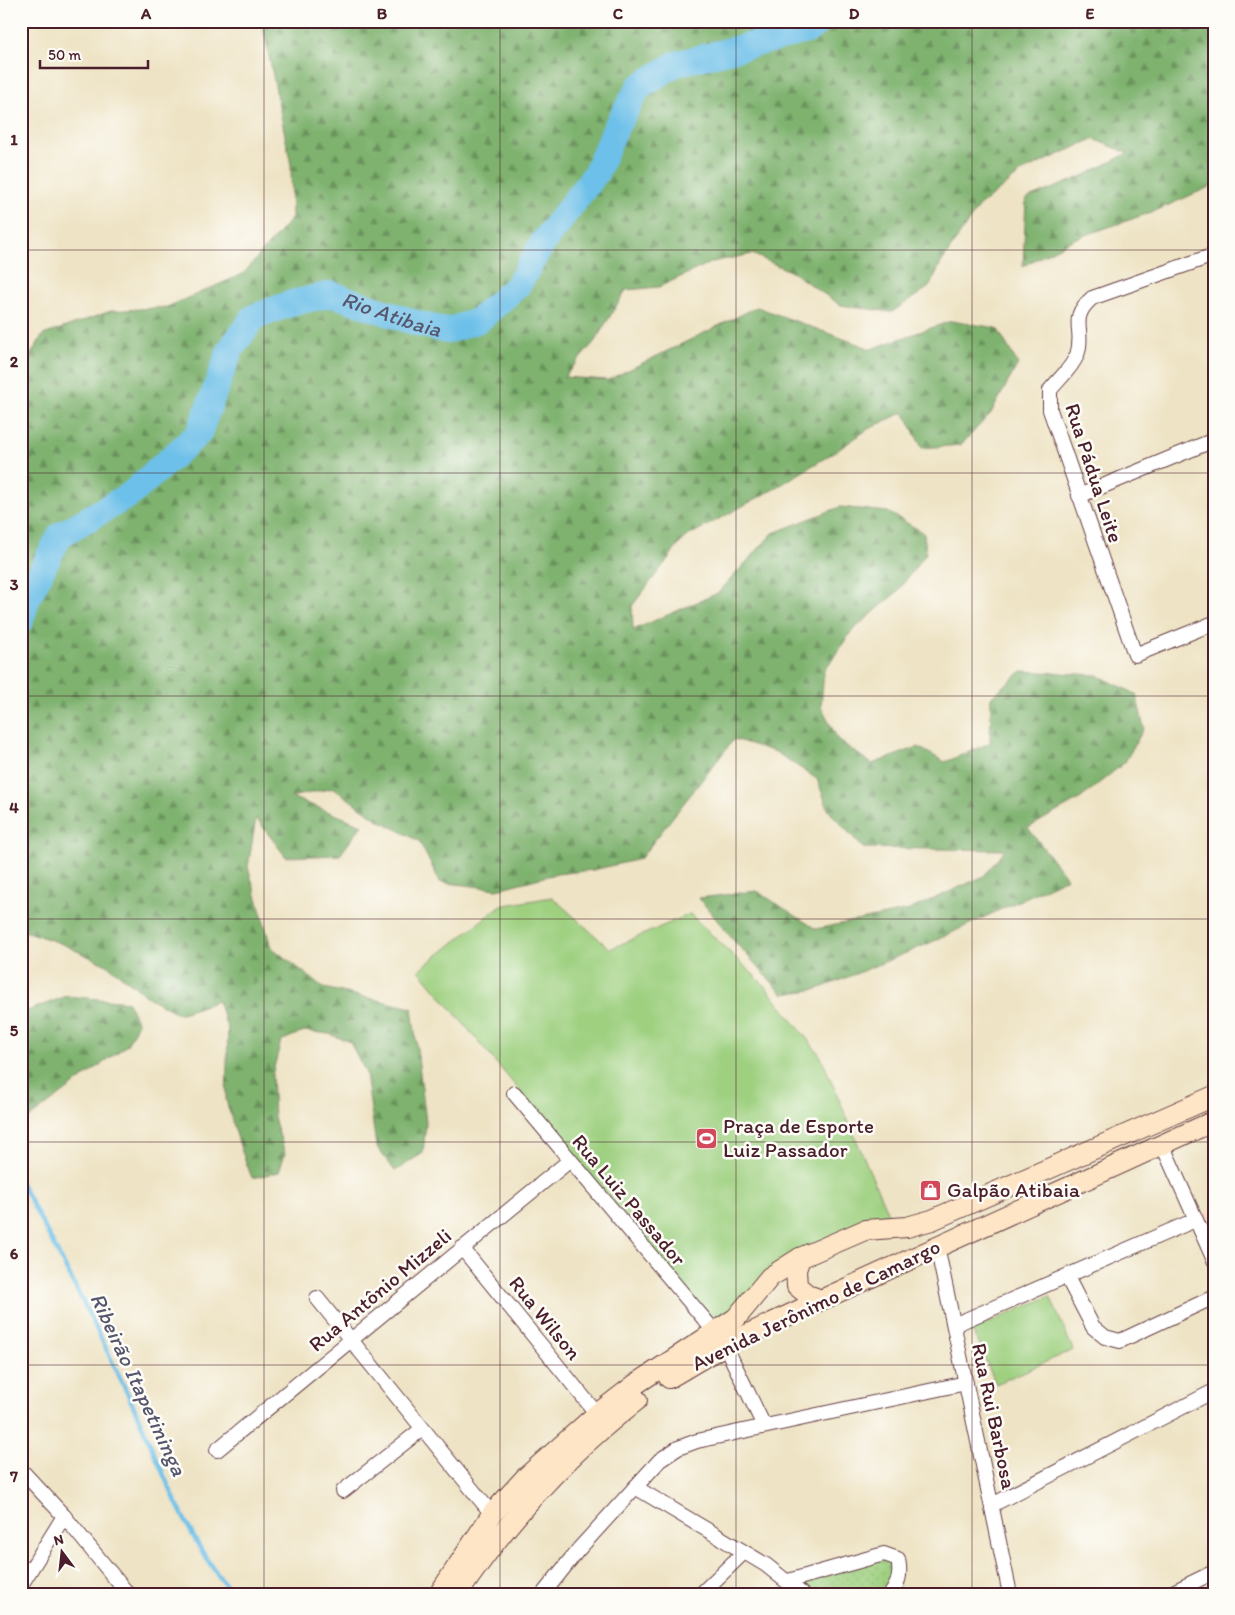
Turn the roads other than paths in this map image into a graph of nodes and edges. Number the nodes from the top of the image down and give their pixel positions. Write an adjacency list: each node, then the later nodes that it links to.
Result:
1 (1214, 255): 3 (street, Rua Pádua Leite)
2 (1214, 440): 3 (street)
3 (1079, 496): 4 (street, Rua Pádua Leite)
4 (1214, 623)
5 (514, 1093): 9 (street, Rua Luiz Passador)
6 (1214, 1096): 11 (main road)
7 (1214, 1121): 8 (main road, Avenida Jerônimo de Camargo)
8 (1162, 1144): 10 (street); 12 (main road, Avenida Jerônimo de Camargo)
9 (569, 1161): 13 (street, Rua Antônio Mizzeli); 22 (street, Rua Luiz Passador)
10 (1195, 1220): 15 (street); 17 (street)
11 (888, 1228): 14 (main road); 16 (main road)
12 (937, 1246): 16 (main road, Avenida Jerônimo de Camargo); 21 (street, Rua Rui Barbosa)
13 (462, 1248): 23 (street, Rua Antônio Mizzeli); 26 (street, Rua Wilson)
14 (800, 1258): 20 (main road); 22 (main road)
15 (1214, 1260)
16 (895, 1265): 20 (main road, Avenida Jerônimo de Camargo)
17 (1067, 1277): 18 (street); 21 (street)
18 (1214, 1297)
19 (316, 1298): 23 (street)
20 (820, 1300): 22 (main road, Avenida Jerônimo de Camargo)
21 (954, 1325): 24 (street, Rua Rui Barbosa)
22 (720, 1339): 26 (main road); 27 (street, Rua Luiz Passador); 42 (main road, Avenida Jerônimo de Camargo)
23 (351, 1340): 28 (street); 29 (street, Rua Antônio Mizzeli)
24 (966, 1383): 27 (street); 33 (street, Rua Rui Barbosa)
25 (1214, 1391): 33 (street)
26 (597, 1414): 34 (main road)
27 (764, 1426): 31 (street)
28 (422, 1429): 32 (street); 34 (street)
29 (217, 1450)
30 (21, 1470): 35 (street)
31 (635, 1487): 36 (street); 43 (street)
32 (343, 1491)
33 (992, 1506): 47 (street, Rua Rui Barbosa)
34 (492, 1514): 41 (main road)
35 (64, 1516): 39 (street); 40 (street)
36 (743, 1552): 38 (street); 44 (street)
37 (1214, 1572): 48 (street)
38 (788, 1581): 45 (street); 46 (street)
39 (21, 1585)
40 (128, 1594)
41 (439, 1594)
42 (458, 1594)
43 (543, 1594)
44 (702, 1594)
45 (802, 1594)
46 (891, 1594)
47 (1010, 1594)
48 (1170, 1594)

